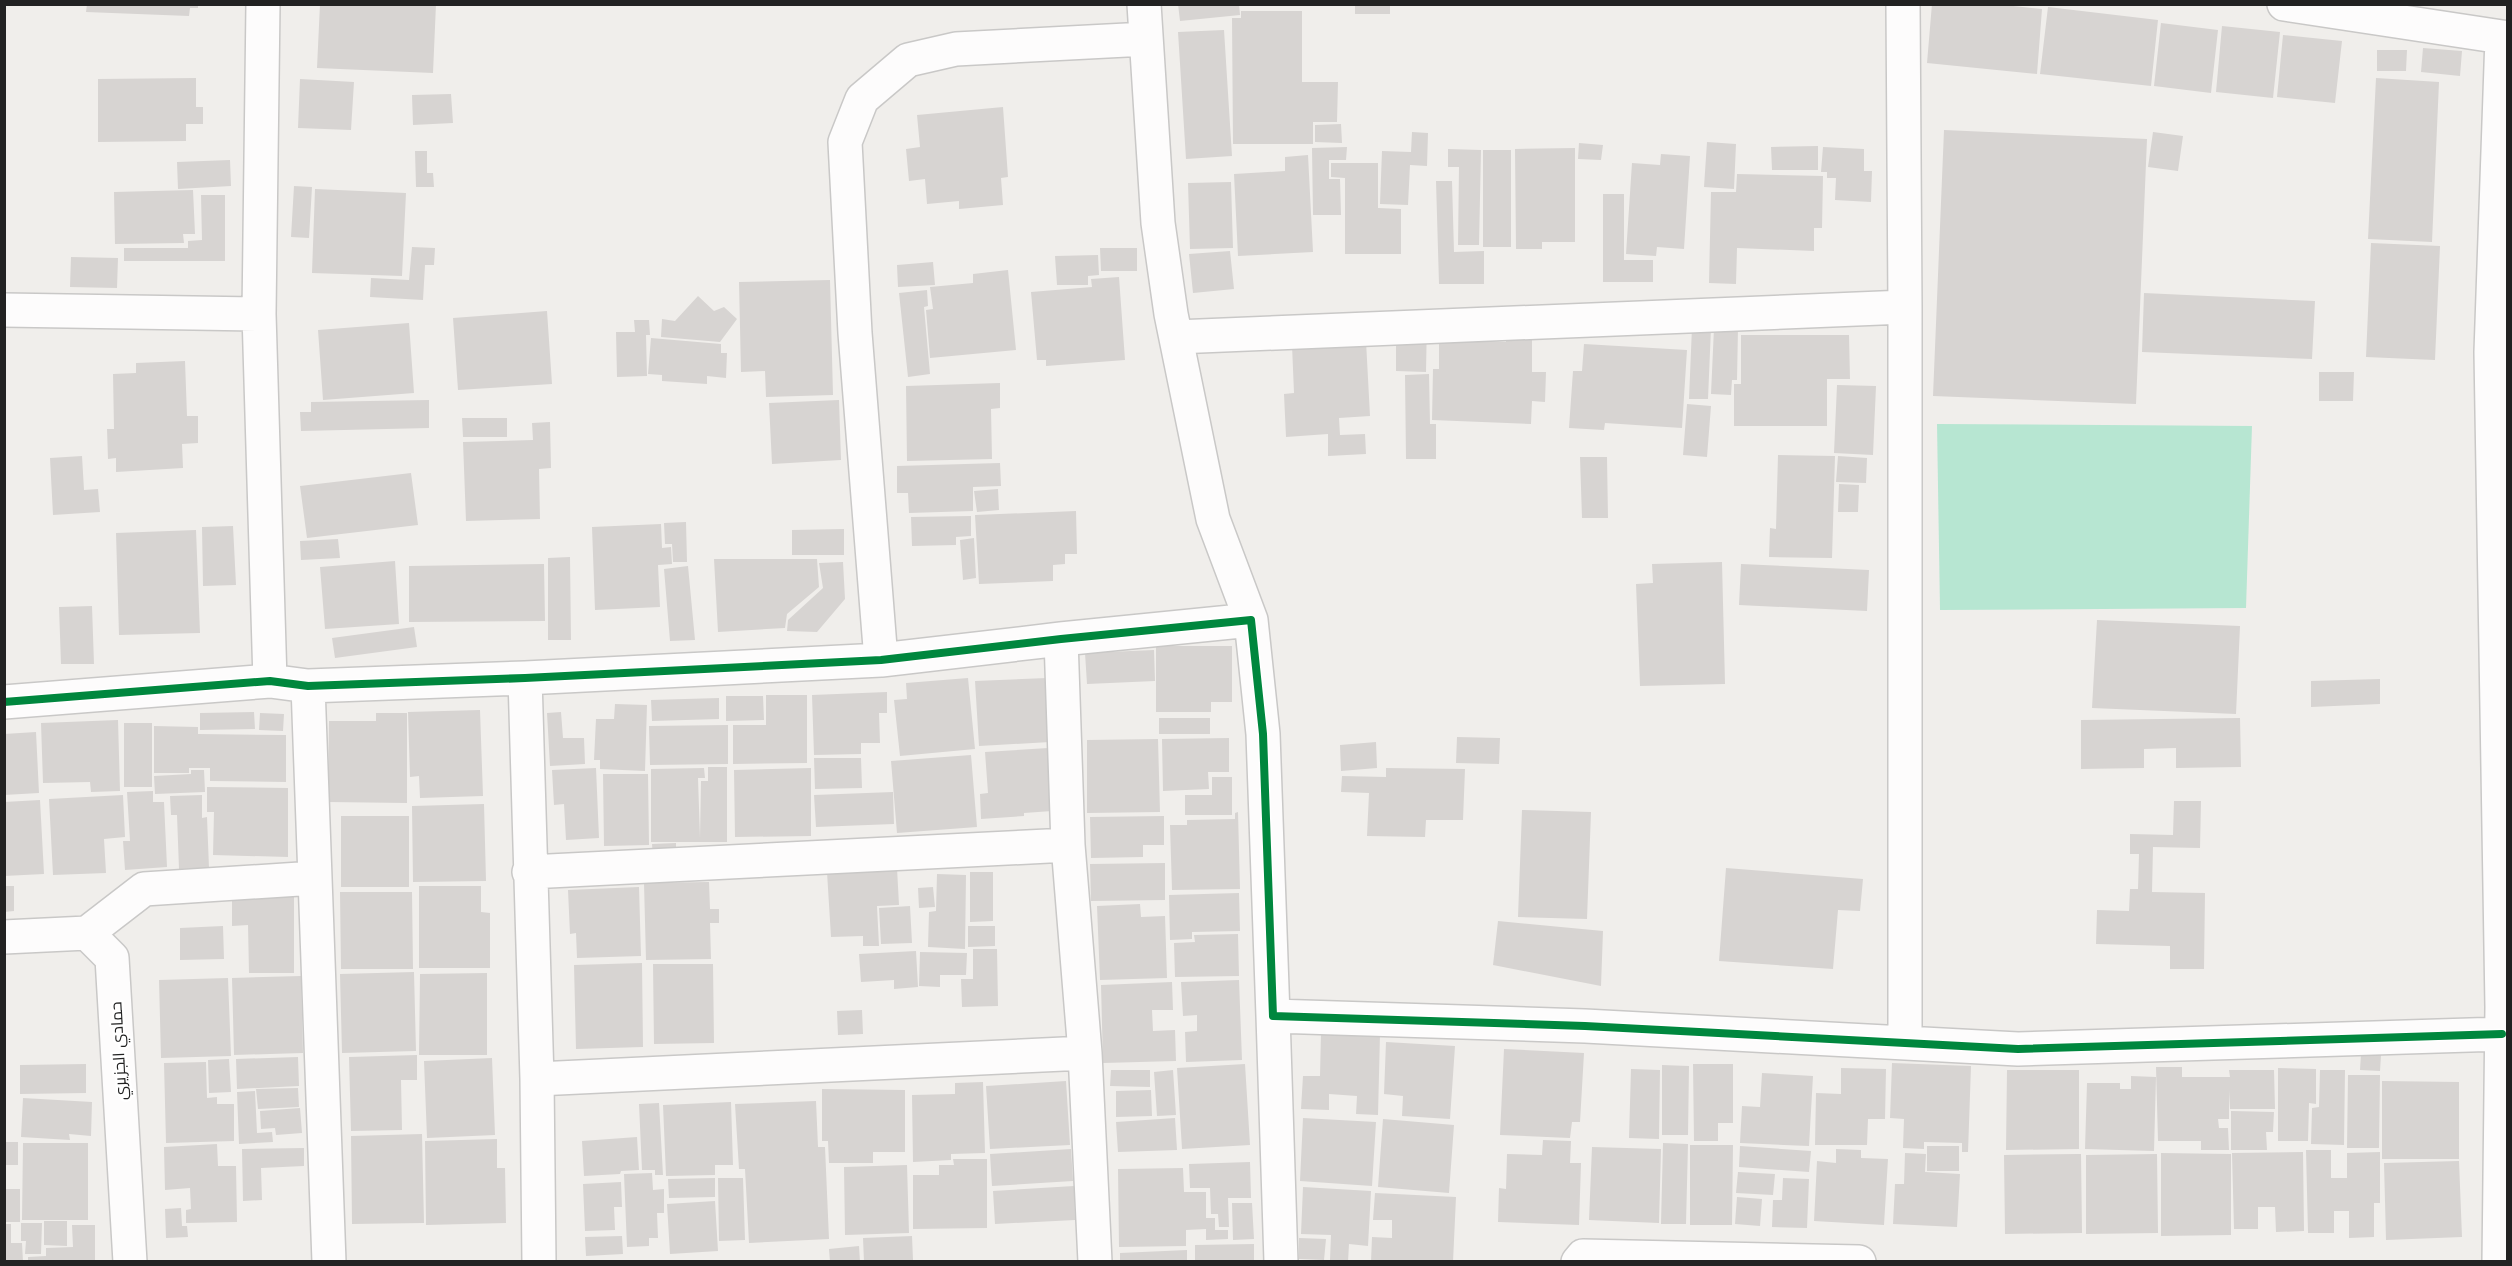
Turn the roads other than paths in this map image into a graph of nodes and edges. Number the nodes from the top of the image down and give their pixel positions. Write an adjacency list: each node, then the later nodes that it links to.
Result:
1 (263, 4): 9 (street)
2 (1144, 4): 6 (street)
3 (1903, 4): 7 (street)
4 (2284, 4): 5 (street)
5 (2505, 38): 24 (street)
6 (1146, 39): 10 (street); 13 (street)
7 (1905, 307): 10 (street); 25 (street)
8 (4, 310): 9 (street)
9 (259, 314): 15 (street)
10 (1176, 337): 11 (street)
11 (1251, 620): 12 (street); 23 (street)
12 (1061, 639): 13 (street); 18 (street)
13 (881, 660): 14 (street)
14 (525, 678): 16 (street); 19 (street)
15 (270, 681): 16 (street); 17 (street)
16 (308, 686): 20 (street)
17 (4, 702)
18 (1068, 845): 19 (street); 26 (street)
19 (530, 872): 27 (street)
20 (315, 878): 21 (street); 30 (street)
21 (87, 933): 22 (street); 29 (street, حمادي الجزيري)
22 (4, 937)
23 (1273, 1016): 25 (street); 33 (street)
24 (2504, 1016): 25 (street); 28 (street)
25 (1905, 1042)
26 (1085, 1053): 27 (street); 32 (street)
27 (537, 1079): 31 (street)
28 (2502, 1243)
29 (130, 1262)
30 (329, 1262)
31 (539, 1262)
32 (1095, 1262)
33 (1281, 1262)
34 (1578, 1262): 35 (street)
35 (1859, 1262)

